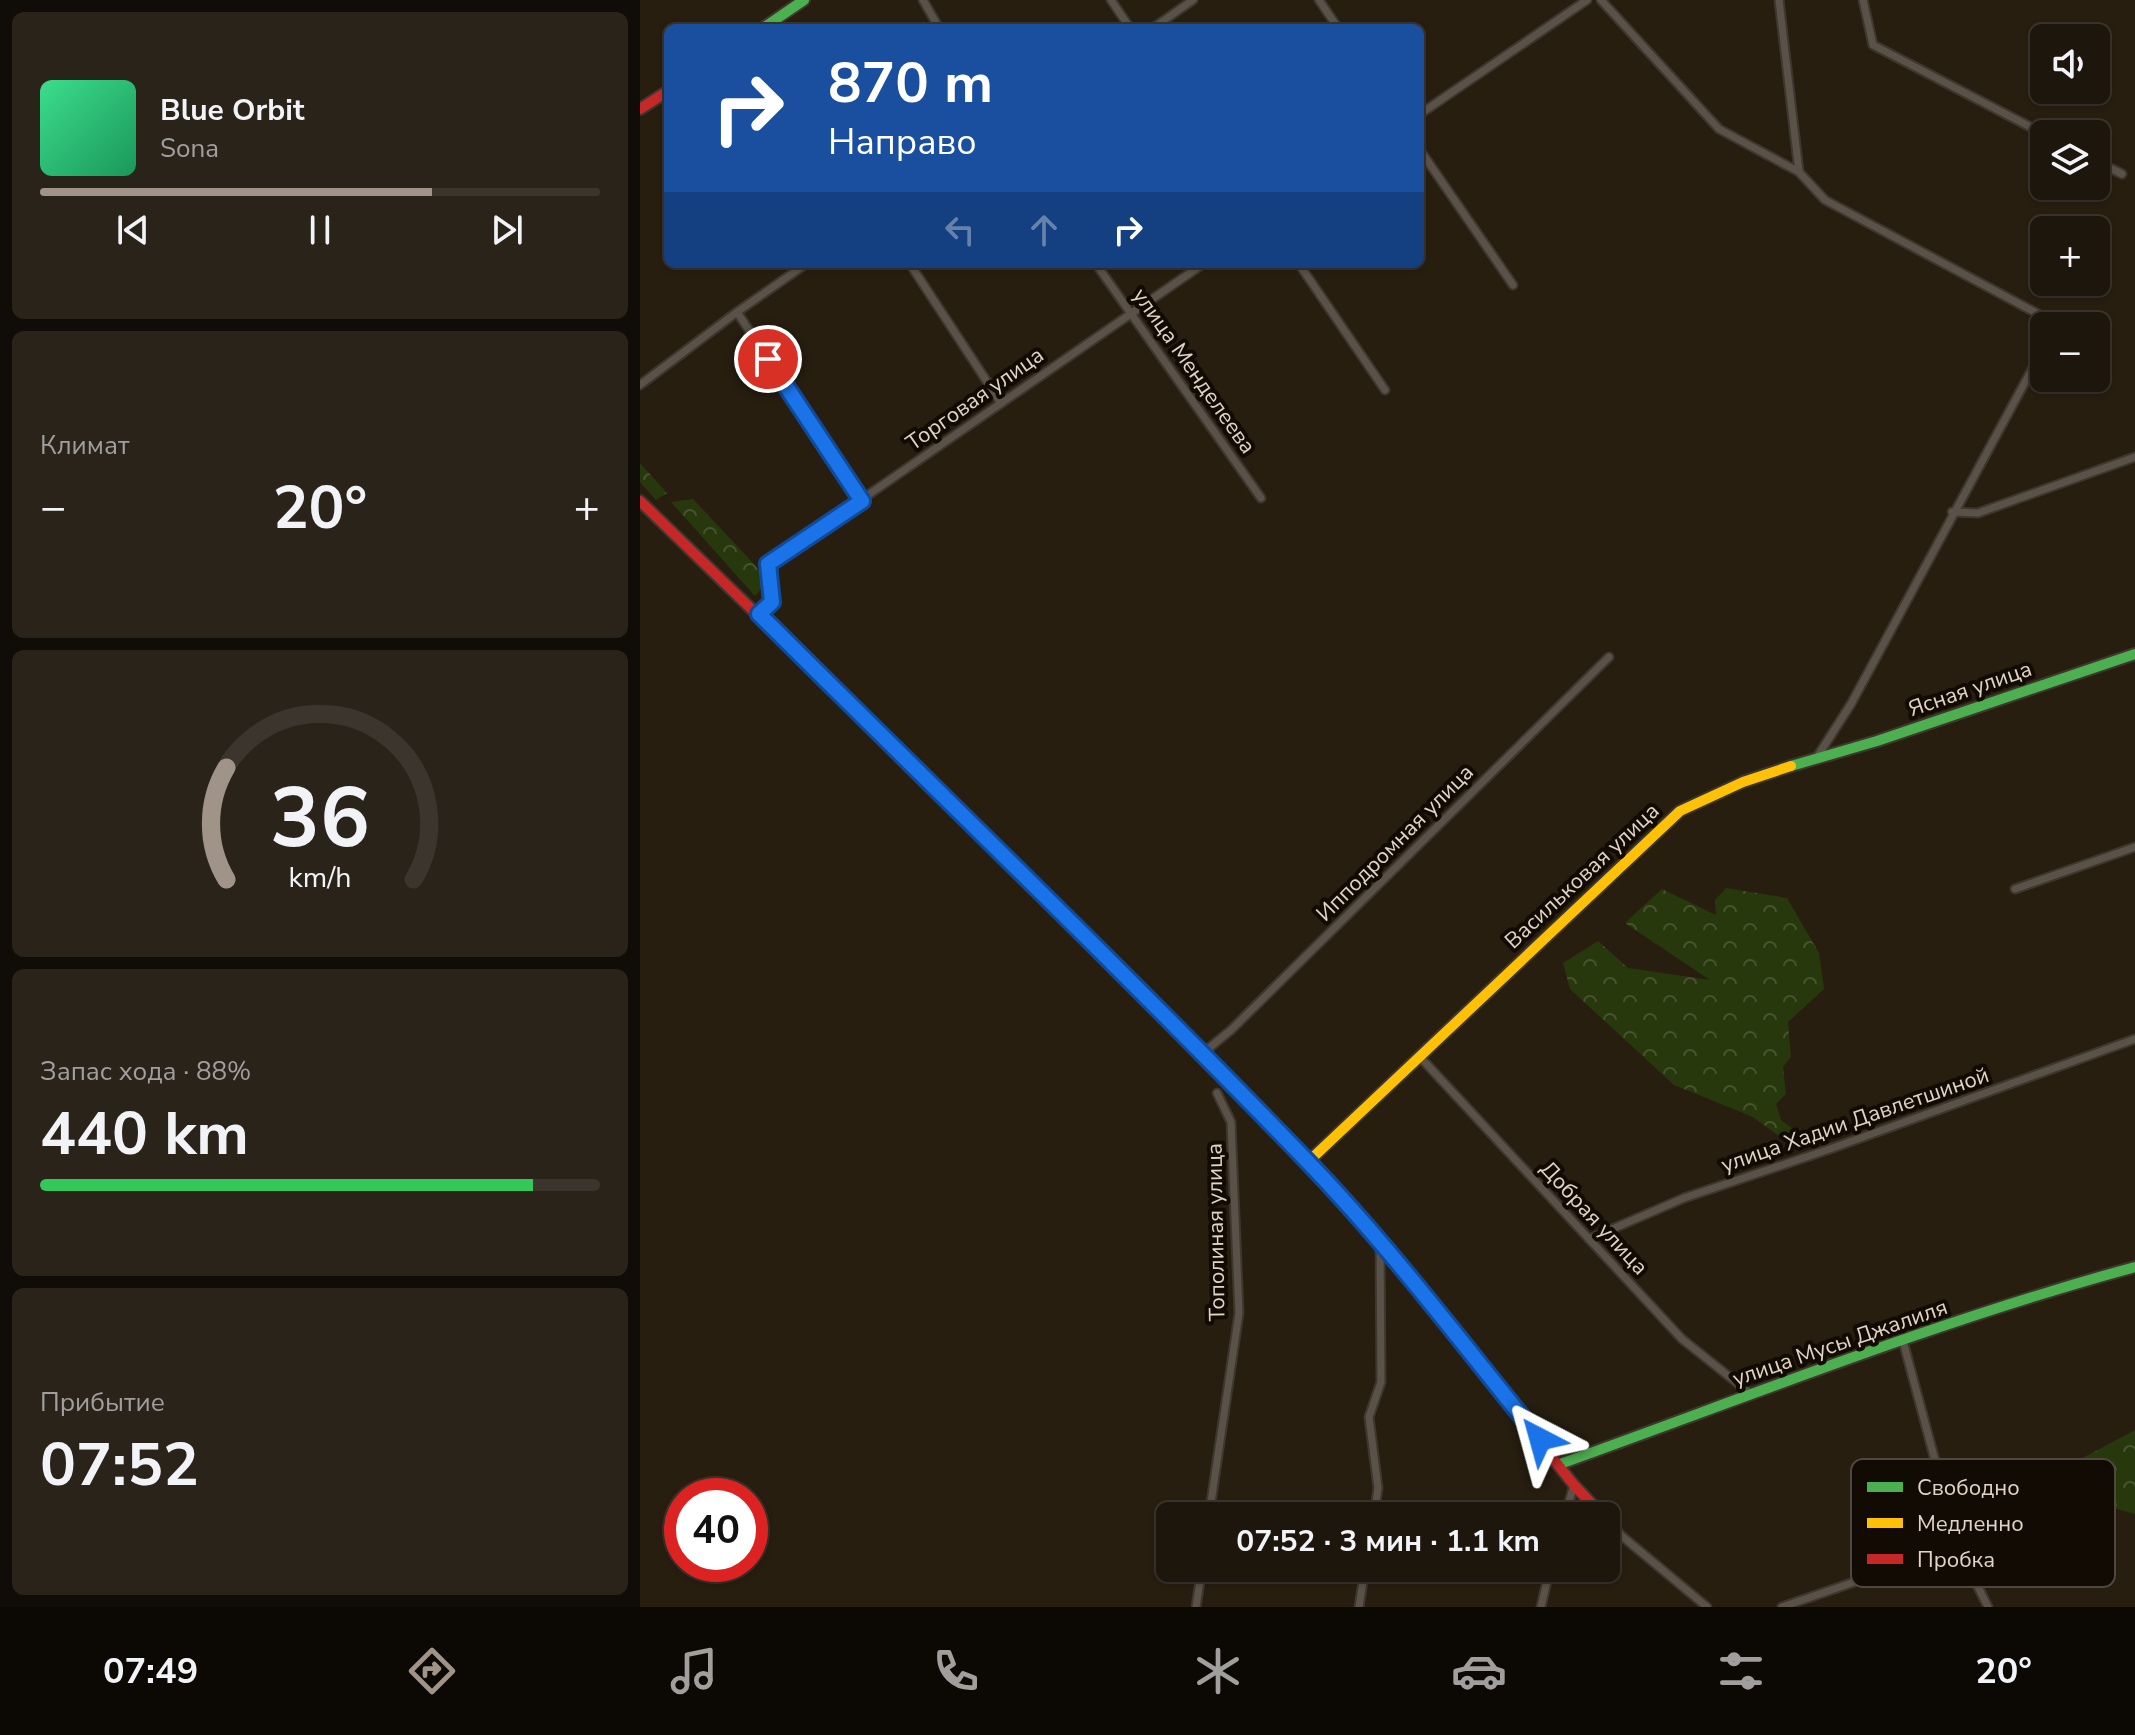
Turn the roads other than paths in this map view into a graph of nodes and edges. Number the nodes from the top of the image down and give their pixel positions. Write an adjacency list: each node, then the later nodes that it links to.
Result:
1 (804, 0): 10 (street)
2 (923, 0): 11 (street)
3 (1111, 0): 12 (street)
4 (1193, 0): 13 (street)
5 (1319, 0): 14 (street)
6 (1587, 0): 17 (street)
7 (1601, 0): 21 (street)
8 (1779, 0): 21 (street)
9 (1864, 0): 18 (street)
10 (769, 24)
11 (937, 24)
12 (1127, 24)
13 (1159, 24)
14 (1335, 24)
15 (664, 94): 16 (street)
16 (640, 109)
17 (1424, 111)
18 (2030, 127)
19 (1424, 156): 28 (street)
20 (2110, 168): 22 (street)
21 (1799, 172): 30 (street)
22 (2122, 174)
23 (800, 268): 29 (street)
24 (913, 268): 35 (street)
25 (1099, 268): 31 (street, улица Менделеева)
26 (1197, 268): 31 (street, Торговая улица)
27 (1302, 268): 34 (street)
28 (1513, 285)
29 (737, 312): 33 (street); 39 (street)
30 (2032, 312)
31 (1132, 313): 35 (street, Торговая улица); 37 (street, улица Менделеева)
32 (2030, 372): 40 (street)
33 (640, 385)
34 (1385, 390)
35 (1001, 403): 39 (street, Торговая улица)
36 (2135, 457): 40 (street)
37 (1261, 498)
38 (640, 501): 41 (street)
39 (862, 501): 41 (street, Торговая улица)
40 (1952, 512): 44 (street)
41 (759, 614): 48 (street)
42 (2135, 654): 44 (street, Ясная улица)
43 (1609, 657): 48 (street, Ипподромная улица)
44 (1817, 757): 49 (street, Васильковая улица)
45 (2135, 847): 46 (street)
46 (2015, 889)
47 (2135, 1039): 52 (street, улица Хадии Давлетшиной)
48 (1203, 1053): 51 (street)
49 (1420, 1057): 51 (street, Васильковая улица); 52 (street, Добрая улица)
50 (1217, 1093): 60 (street, Тополиная улица)
51 (1308, 1162): 53 (street)
52 (1589, 1239): 56 (street, Добрая улица)
53 (1380, 1242): 58 (street); 61 (street)
54 (2135, 1267): 55 (street, улица Мусы Джалиля)
55 (1903, 1341): 56 (street, улица Мусы Джалиля); 57 (street)
56 (1751, 1394): 58 (street, улица Мусы Джалиля)
57 (1935, 1459)
58 (1560, 1464): 59 (street)
59 (1574, 1485): 62 (street); 63 (street)
60 (1211, 1502)
61 (1376, 1502)
62 (1569, 1502)
63 (1590, 1502)
64 (1620, 1534): 73 (street)
65 (1200, 1582): 70 (street)
66 (1363, 1582): 71 (street)
67 (1547, 1582): 72 (street)
68 (1851, 1583): 74 (street)
69 (1978, 1587): 75 (street)
70 (1196, 1607)
71 (1359, 1607)
72 (1541, 1607)
73 (1707, 1607)
74 (1782, 1607)
75 (1988, 1607)

